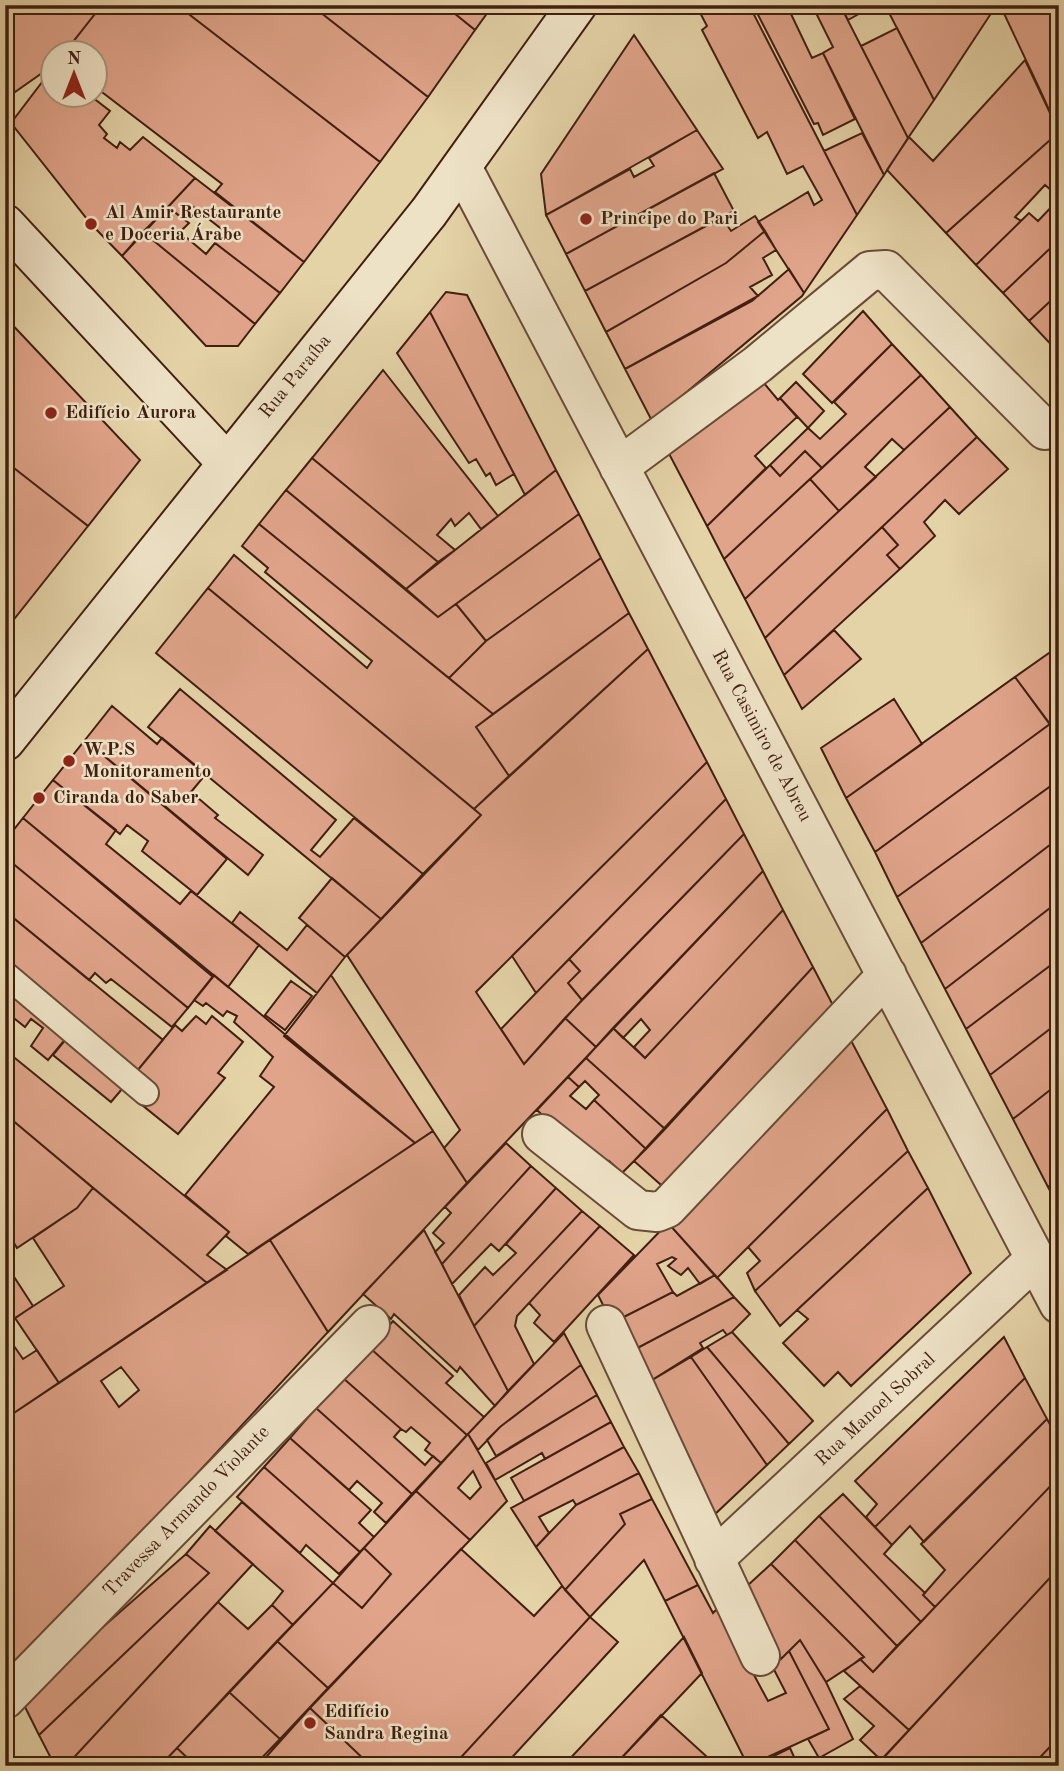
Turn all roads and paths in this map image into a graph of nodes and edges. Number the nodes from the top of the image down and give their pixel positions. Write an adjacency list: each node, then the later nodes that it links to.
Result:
1 (577, 5): 2 (street, Rua Paraíba)
2 (463, 169): 5 (street, Rua Paraíba); 6 (street, Rua Casimiro de Abreu)
3 (5, 224): 5 (street)
4 (1045, 430): 6 (street)
5 (227, 463): 7 (street, Rua Paraíba)
6 (619, 467): 9 (street, Rua Casimiro de Abreu)
7 (5, 741)
8 (5, 974): 10 (lane)
9 (887, 975): 11 (street); 12 (street, Rua Casimiro de Abreu)
10 (146, 1093)
11 (542, 1134)
12 (1035, 1259): 13 (street, Rua Casimiro de Abreu); 16 (street, Rua Manoel Sobral)
13 (1059, 1304)
14 (370, 1325): 18 (street, Travessa Armando Violante)
15 (606, 1325): 16 (street)
16 (714, 1559): 17 (street)
17 (760, 1656)
18 (5, 1699)

